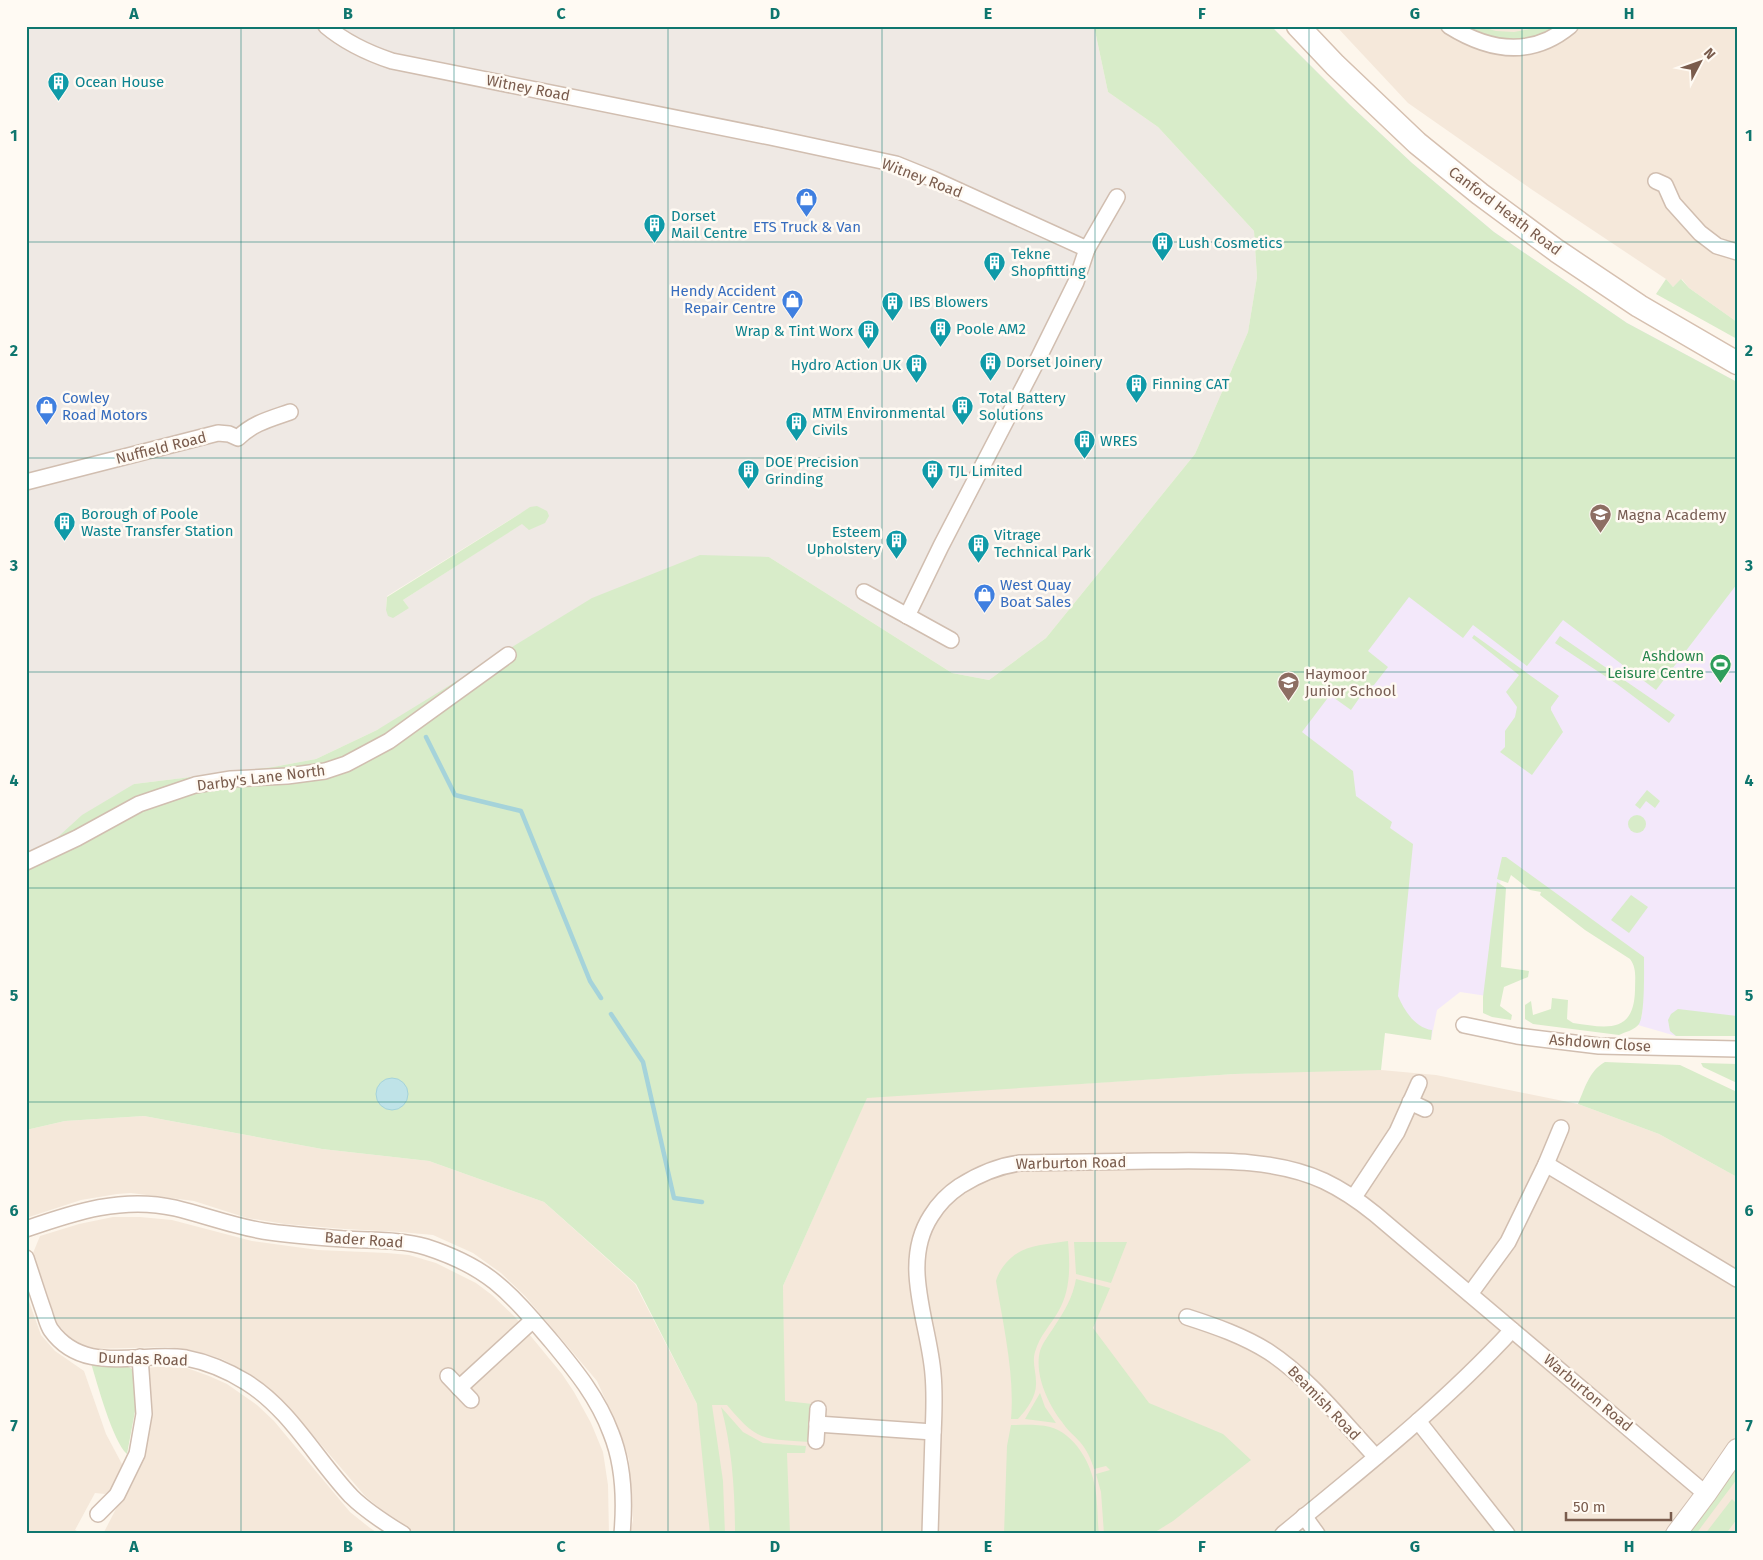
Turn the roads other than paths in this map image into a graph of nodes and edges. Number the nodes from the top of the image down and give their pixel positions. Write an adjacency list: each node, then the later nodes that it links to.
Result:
1 (326, 26): 7 (street, Witney Road)
2 (1298, 26): 9 (main road, Canford Heath Road)
3 (1448, 26): 4 (street)
4 (1570, 26)
5 (1656, 181): 8 (street)
6 (1116, 197): 7 (street)
7 (1087, 249): 13 (street)
8 (1737, 252)
9 (1737, 363)
10 (290, 412): 11 (street, Nuffield Road)
11 (26, 482)
12 (864, 592): 13 (street)
13 (907, 616): 14 (street)
14 (951, 640)
15 (508, 655): 16 (street, Darby's Lane North)
16 (26, 862)
17 (1464, 1025): 18 (street, Ashdown Close)
18 (1737, 1049)
19 (1419, 1083): 20 (street)
20 (1410, 1102): 21 (street); 24 (street)
21 (1425, 1109)
22 (1561, 1128): 23 (street)
23 (1546, 1164): 27 (street); 28 (street)
24 (1354, 1197): 28 (street, Warburton Road); 37 (street, Warburton Road)
25 (26, 1229): 30 (street, Bader Road)
26 (26, 1258): 32 (street, Dundas Road)
27 (1737, 1279)
28 (1470, 1294): 31 (street, Warburton Road)
29 (1187, 1317): 40 (street, Beamish Road)
30 (534, 1320): 34 (street); 45 (street, Bader Road)
31 (1512, 1330): 36 (street); 41 (street, Warburton Road)
32 (140, 1357): 42 (street); 44 (street, Dundas Road)
33 (448, 1376): 34 (street)
34 (459, 1388): 35 (street)
35 (471, 1400)
36 (1418, 1421): 40 (street); 49 (street)
37 (933, 1432): 38 (street); 46 (street, Warburton Road)
38 (816, 1441)
39 (1737, 1449): 41 (street)
40 (1376, 1457): 43 (street)
41 (1706, 1494): 50 (street)
42 (98, 1514)
43 (1304, 1516): 47 (street); 48 (street)
44 (403, 1534)
45 (622, 1534)
46 (930, 1534)
47 (1283, 1534)
48 (1317, 1534)
49 (1506, 1534)
50 (1676, 1534)

